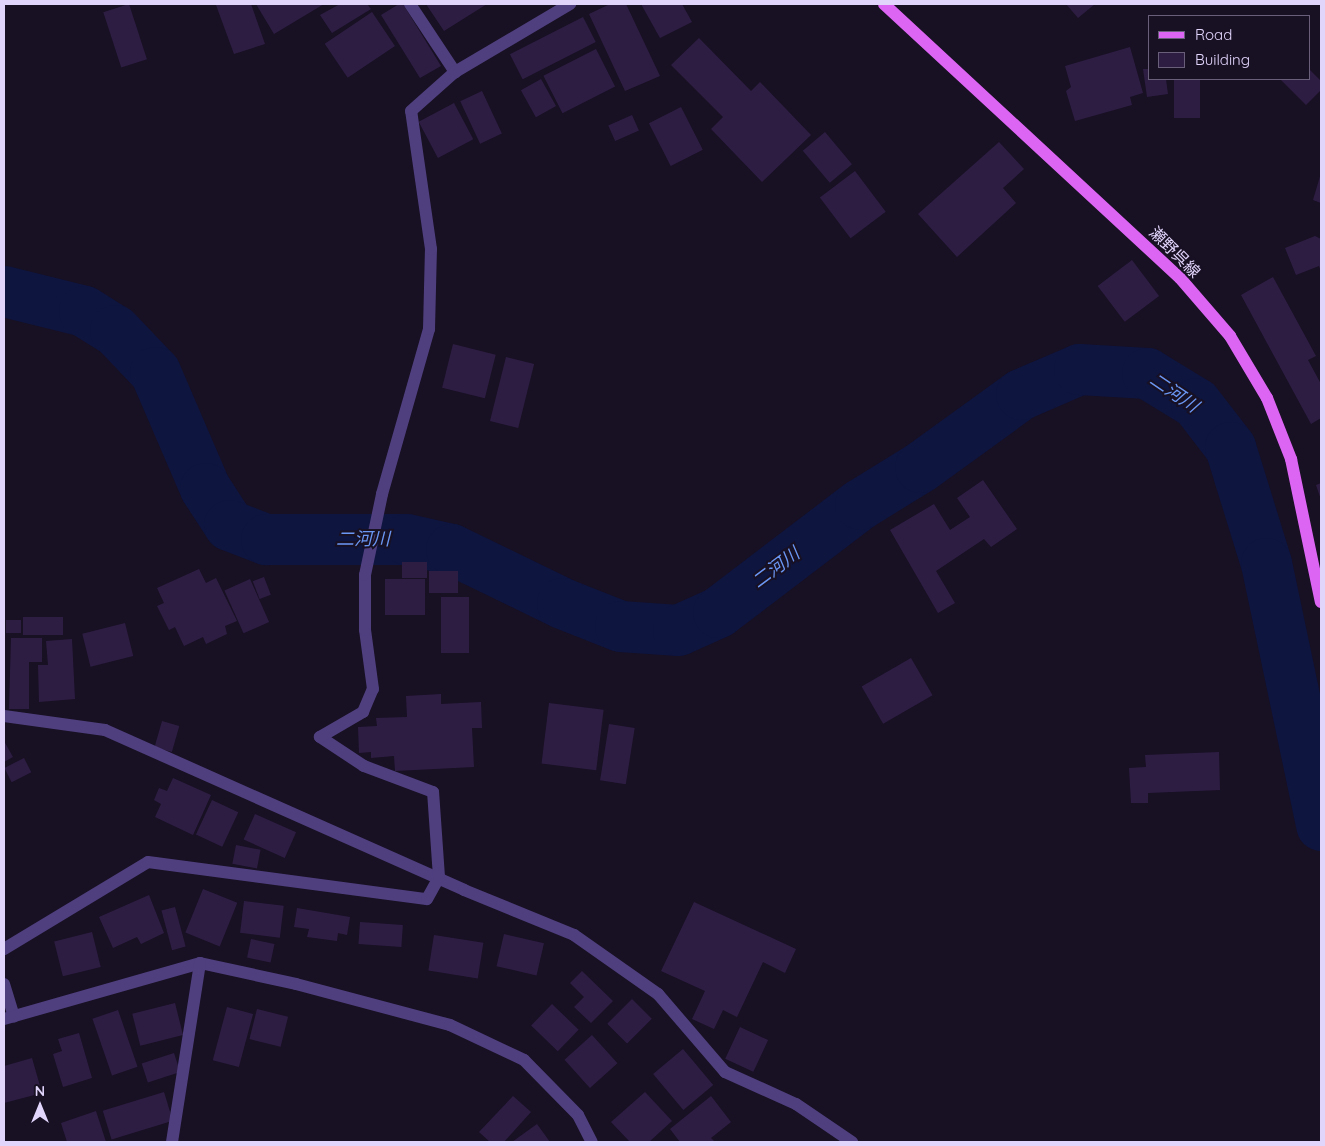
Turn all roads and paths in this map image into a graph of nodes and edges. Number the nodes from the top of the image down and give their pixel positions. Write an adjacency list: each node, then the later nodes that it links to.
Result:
1 (410, 4): 4 (street)
2 (570, 4): 4 (street)
3 (884, 4): 5 (main road, 瀬野呉線)
4 (455, 72): 7 (street)
5 (1321, 602)
6 (4, 716): 7 (street)
7 (439, 877): 8 (street); 14 (street)
8 (4, 949)
9 (200, 963): 11 (street); 12 (street); 13 (street)
10 (4, 984): 11 (street)
11 (9, 1017)
12 (172, 1142)
13 (592, 1142)
14 (852, 1142)

